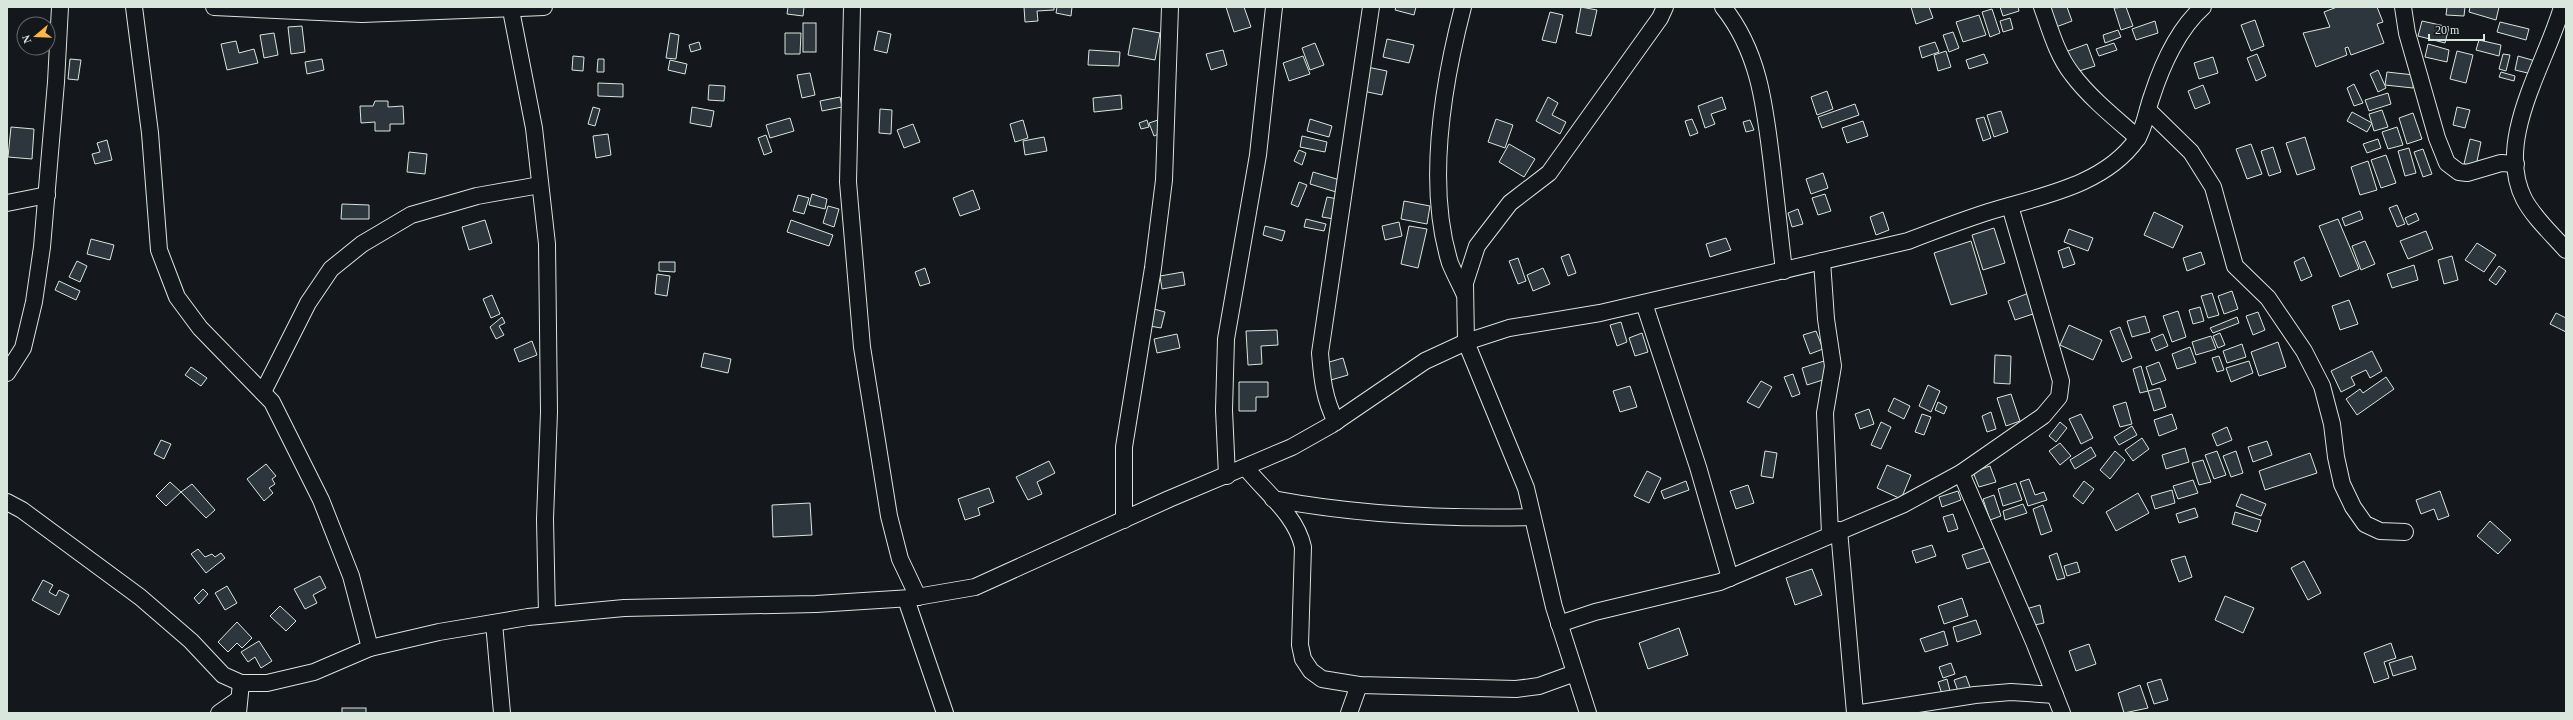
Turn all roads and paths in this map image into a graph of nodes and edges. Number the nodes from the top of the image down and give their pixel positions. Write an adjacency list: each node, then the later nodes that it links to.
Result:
1 (60, 7): 21 (street)
2 (134, 7): 32 (street)
3 (214, 7): 16 (street)
4 (544, 7): 16 (street)
5 (852, 7): 44 (street)
6 (1170, 7): 40 (street)
7 (1274, 7): 36 (street)
8 (1371, 7): 33 (street)
9 (1463, 7): 28 (street)
10 (1665, 7): 28 (street)
11 (1723, 7): 27 (street)
12 (2042, 7): 18 (street)
13 (2203, 7): 17 (street)
14 (2403, 7): 19 (street)
15 (2562, 7): 19 (street)
16 (506, 9): 20 (street)
17 (2148, 110): 18 (street); 42 (street)
18 (2138, 138): 23 (street)
19 (2516, 164): 24 (street)
20 (540, 185): 32 (street); 45 (street)
21 (48, 195): 22 (street); 31 (street)
22 (7, 202)
23 (2010, 206): 26 (street); 35 (street)
24 (2560, 237): 25 (street)
25 (2566, 250)
26 (1822, 261): 27 (street); 41 (street)
27 (1784, 271): 29 (street)
28 (1465, 295): 30 (street)
29 (1644, 303): 30 (street); 43 (street)
30 (1466, 342): 33 (street); 39 (street)
31 (7, 373)
32 (263, 392): 48 (street)
33 (1336, 422): 34 (street)
34 (1246, 468): 36 (street); 37 (street)
35 (1961, 473): 41 (street); 52 (street)
36 (1227, 476): 40 (street)
37 (1273, 499): 39 (street); 51 (street)
38 (7, 502): 50 (street)
39 (1532, 517): 47 (street)
40 (1124, 520): 44 (street)
41 (1835, 532): 43 (street); 59 (street)
42 (2405, 532)
43 (1730, 578): 47 (street)
44 (912, 598): 45 (street); 56 (street)
45 (547, 615): 46 (street)
46 (494, 622): 48 (street); 55 (street)
47 (1559, 624): 49 (street)
48 (370, 648): 50 (street)
49 (1575, 674): 51 (street); 58 (street)
50 (241, 683): 53 (street)
51 (1359, 684): 57 (street)
52 (2055, 695): 60 (street); 61 (street)
53 (238, 706): 54 (street)
54 (219, 713)
55 (502, 713)
56 (945, 713)
57 (1348, 713)
58 (1588, 713)
59 (1855, 713)
60 (1862, 713)
61 (2062, 713)

